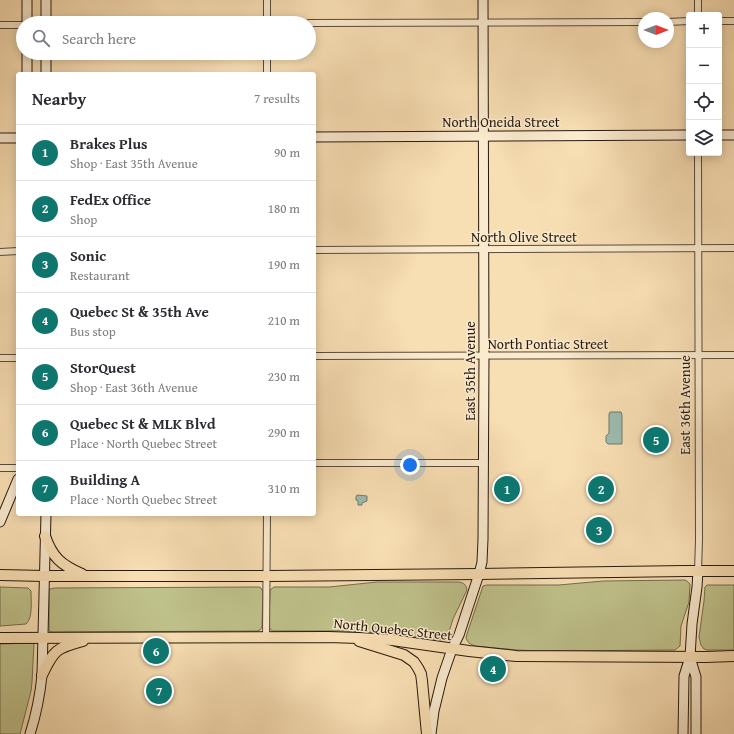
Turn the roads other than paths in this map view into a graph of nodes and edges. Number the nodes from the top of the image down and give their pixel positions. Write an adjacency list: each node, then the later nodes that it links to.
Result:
1 (27, 0): 7 (street)
2 (46, 0): 8 (street)
3 (267, 0): 9 (street)
4 (483, 0): 13 (street, East 35th Avenue)
5 (698, 0): 6 (street)
6 (698, 12)
7 (27, 16)
8 (46, 16)
9 (268, 16)
10 (686, 21): 15 (street)
11 (722, 21): 12 (street)
12 (734, 21)
13 (483, 22): 14 (street); 16 (street); 28 (street, East 35th Avenue)
14 (638, 22)
15 (674, 22)
16 (316, 23)
17 (0, 25): 18 (street)
18 (16, 25)
19 (27, 60): 22 (street)
20 (46, 60): 23 (street)
21 (267, 60): 24 (street)
22 (27, 72)
23 (46, 72)
24 (267, 72)
25 (686, 135): 28 (street, North Oneida Street)
26 (722, 135): 27 (street)
27 (734, 135)
28 (483, 136): 29 (street, North Oneida Street); 35 (street, East 35th Avenue)
29 (316, 137)
30 (0, 138): 31 (street)
31 (16, 138)
32 (698, 156): 33 (street, East 36th Avenue)
33 (698, 248): 34 (street, North Olive Street); 35 (street, North Olive Street); 39 (street, East 36th Avenue)
34 (734, 248)
35 (484, 249): 36 (street, North Olive Street); 42 (street, East 35th Avenue)
36 (316, 250)
37 (0, 252): 38 (street)
38 (16, 252)
39 (699, 355): 40 (street, North Pontiac Street); 42 (street, North Pontiac Street); 54 (street, East 36th Avenue)
40 (734, 355)
41 (316, 356): 42 (street, North Pontiac Street)
42 (484, 356): 45 (street, East 35th Avenue)
43 (0, 358): 44 (street)
44 (16, 358)
45 (483, 463): 46 (street); 57 (street, East 35th Avenue)
46 (316, 464)
47 (0, 468): 48 (street)
48 (16, 468)
49 (16, 484): 52 (street)
50 (46, 516): 53 (street)
51 (267, 516): 60 (street)
52 (0, 522)
53 (46, 536): 58 (street); 59 (main road)
54 (698, 571): 55 (main road); 57 (main road); 67 (street, East 36th Avenue)
55 (734, 571)
56 (0, 574): 58 (main road)
57 (479, 574): 60 (main road); 66 (street, East 35th Avenue)
58 (44, 576): 59 (main road); 65 (street)
59 (85, 576): 60 (main road)
60 (267, 576): 62 (street)
61 (97, 637): 62 (main road, North Quebec Street); 65 (main road, North Quebec Street); 69 (main road)
62 (266, 637): 63 (main road, North Quebec Street)
63 (346, 637): 66 (main road, North Quebec Street); 71 (main road)
64 (0, 638): 65 (main road, North Quebec Street)
65 (43, 638): 69 (street)
66 (452, 649): 67 (main road, North Quebec Street); 72 (street, East 35th Avenue)
67 (690, 657): 68 (main road, North Quebec Street); 73 (street, East 36th Avenue); 74 (street, East 36th Avenue)
68 (734, 657)
69 (42, 675): 70 (street)
70 (30, 734)
71 (428, 734)
72 (431, 734)
73 (683, 734)
74 (696, 734)

